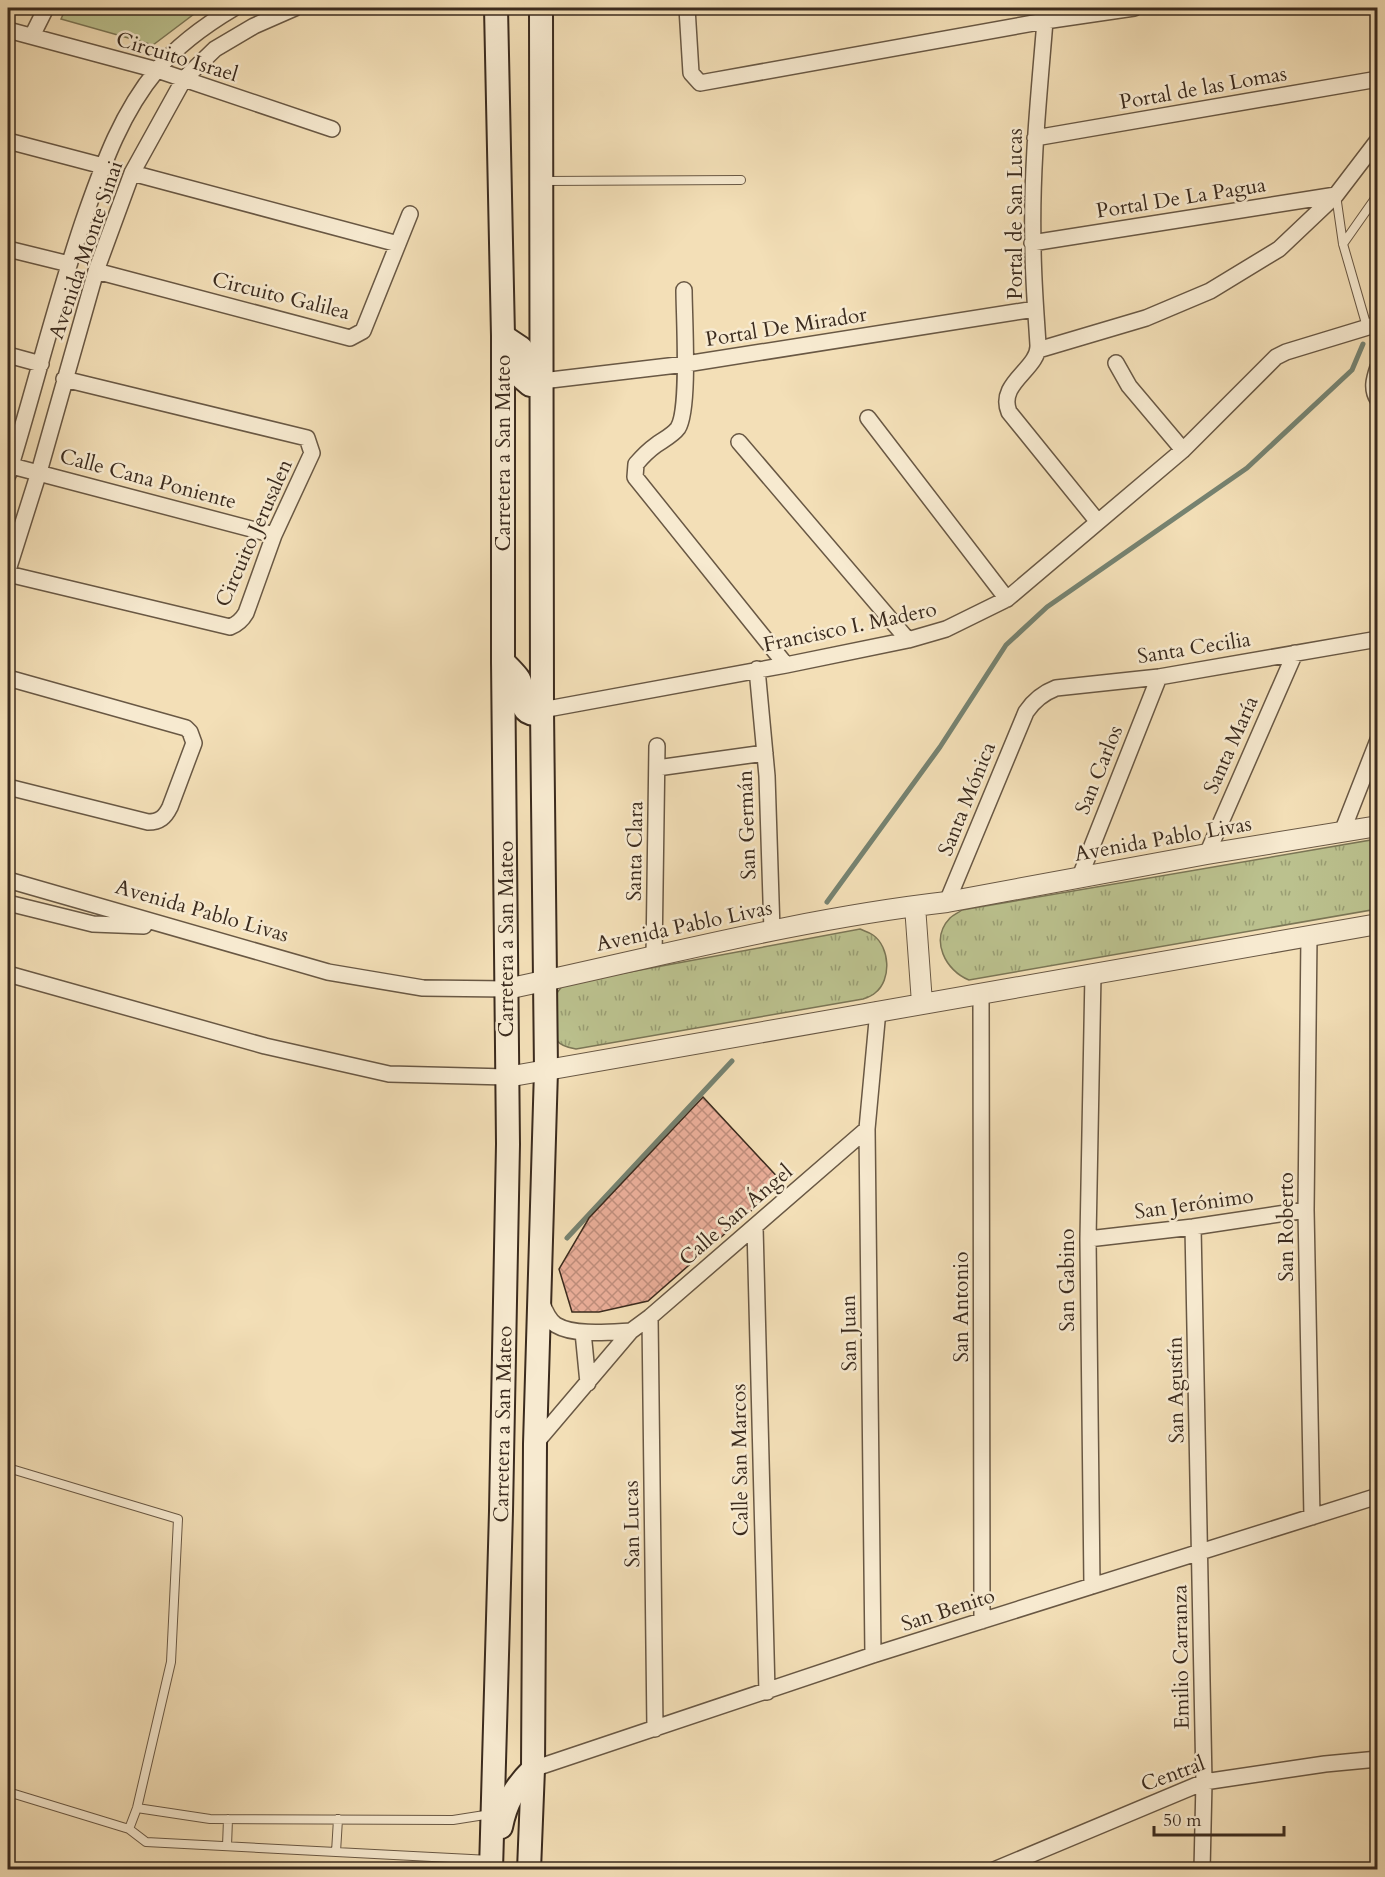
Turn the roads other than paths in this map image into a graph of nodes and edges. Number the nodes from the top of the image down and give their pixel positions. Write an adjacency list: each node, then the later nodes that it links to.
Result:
1 (46, 8): 10 (street)
2 (234, 8): 11 (street, Avenida Monte Sinai)
3 (295, 8): 12 (street, Avenida Monte Sinai)
4 (496, 8): 35 (main road, Carretera a San Mateo)
5 (541, 8): 22 (main road, Carretera a San Mateo)
6 (687, 8): 8 (street)
7 (1134, 8): 8 (street)
8 (1048, 14): 15 (street, Portal de San Lucas)
9 (8, 30): 10 (street, Circuito Israel)
10 (32, 36): 11 (street, Circuito Israel)
11 (157, 70): 12 (street, Circuito Israel); 18 (street, Avenida Monte Sinai)
12 (184, 79): 14 (street, Circuito Israel); 20 (street, Avenida Monte Sinai)
13 (1377, 79): 15 (street, Portal de las Lomas)
14 (332, 129)
15 (1035, 138): 26 (street, Portal de San Lucas)
16 (8, 141): 18 (street)
17 (1374, 145): 19 (lane); 24 (street)
18 (103, 166): 30 (street, Avenida Monte Sinai)
19 (1377, 171)
20 (132, 173): 27 (street); 31 (street, Avenida Monte Sinai)
21 (741, 180): 22 (lane)
22 (542, 181): 43 (main road, Carretera a San Mateo)
23 (1377, 188): 28 (lane)
24 (1336, 195): 26 (street, Portal De La Pagua); 28 (lane); 36 (street)
25 (410, 214): 27 (street, Circuito Galilea)
26 (1032, 243): 33 (street, Portal de San Lucas)
27 (398, 244): 31 (street, Circuito Galilea)
28 (1343, 244): 34 (lane)
29 (8, 249): 30 (street)
30 (69, 264): 39 (street, Avenida Monte Sinai)
31 (96, 271): 42 (street, Avenida Monte Sinai)
32 (684, 290): 40 (street)
33 (1035, 309): 36 (street, Portal de San Lucas); 40 (street, Portal De Mirador)
34 (1372, 326): 47 (street, Francisco I. Madero)
35 (503, 336): 43 (main road); 57 (main road, Carretera a San Mateo)
36 (1038, 350): 50 (street)
37 (8, 355): 39 (street)
38 (1116, 363): 47 (street)
39 (41, 364): 48 (street, Avenida Monte Sinai)
40 (686, 364): 43 (street, Portal De Mirador); 58 (street)
41 (1377, 368): 44 (street)
42 (64, 379): 49 (street, Avenida Monte Sinai); 51 (street, Circuito Jerusalen)
43 (542, 381): 62 (main road, Carretera a San Mateo)
44 (1377, 400)
45 (868, 418): 53 (street)
46 (739, 442): 55 (street)
47 (1183, 450): 50 (street, Francisco I. Madero)
48 (8, 468): 49 (street, Calle Cana Poniente)
49 (39, 472): 51 (street, Calle Cana Poniente); 52 (street, Avenida Monte Sinai)
50 (1098, 522): 53 (street, Francisco I. Madero)
51 (274, 535): 52 (street, Circuito Jerusalen)
52 (8, 572)
53 (1007, 599): 55 (street, Francisco I. Madero)
54 (1377, 639): 56 (street, Santa Cecilia)
55 (908, 640): 58 (street, Francisco I. Madero)
56 (1294, 653): 60 (street, Santa Cecilia); 71 (street, Santa María)
57 (504, 661): 62 (main road); 85 (main road, Carretera a San Mateo)
58 (786, 665): 59 (street, Francisco I. Madero)
59 (757, 669): 62 (street, Francisco I. Madero); 66 (street)
60 (1159, 677): 63 (street, Santa Cecilia); 72 (street, San Carlos)
61 (8, 678): 68 (street)
62 (542, 710): 84 (main road, Carretera a San Mateo)
63 (1026, 712): 74 (street, Santa Mónica)
64 (1377, 740): 70 (street)
65 (657, 746): 67 (street, Santa Clara)
66 (765, 753): 67 (street, San Germán); 79 (street, San Germán)
67 (657, 768): 81 (street, Santa Clara)
68 (8, 787)
69 (1377, 826): 70 (street, Avenida Pablo Livas)
70 (1342, 832): 71 (street, Avenida Pablo Livas)
71 (1207, 854): 72 (street, Avenida Pablo Livas)
72 (1079, 879): 74 (street, Avenida Pablo Livas)
73 (8, 880): 78 (street, Avenida Pablo Livas)
74 (947, 902): 76 (street, Avenida Pablo Livas)
75 (8, 903): 78 (street)
76 (915, 906): 79 (street, Avenida Pablo Livas); 87 (street)
77 (1377, 924): 80 (street)
78 (168, 926): 85 (street, Avenida Pablo Livas)
79 (771, 931): 81 (street, Avenida Pablo Livas)
80 (1309, 936): 83 (street); 92 (street, San Roberto)
81 (654, 957): 84 (street, Avenida Pablo Livas)
82 (8, 974): 90 (street)
83 (1093, 974): 86 (street); 95 (street, San Gabino)
84 (544, 981): 85 (street, Avenida Pablo Livas); 89 (main road, Carretera a San Mateo)
85 (507, 989): 90 (main road, Carretera a San Mateo)
86 (981, 993): 87 (street); 107 (street, San Antonio)
87 (922, 1003): 88 (street)
88 (878, 1010): 89 (street); 91 (street, San Juan)
89 (546, 1070): 90 (street); 96 (main road, Carretera a San Mateo)
90 (507, 1077): 109 (main road, Carretera a San Mateo)
91 (867, 1129): 93 (street, Calle San Ángel); 108 (street, San Juan)
92 (1306, 1210): 94 (street, San Jerónimo); 104 (street, San Roberto)
93 (755, 1227): 97 (street, Calle San Ángel); 110 (street, Calle San Marcos)
94 (1193, 1227): 95 (street, San Jerónimo); 105 (street, San Agustín)
95 (1088, 1239): 106 (street, San Gabino)
96 (538, 1294): 99 (street); 101 (main road, Carretera a San Mateo)
97 (650, 1317): 98 (street, Calle San Ángel); 111 (street, San Lucas)
98 (631, 1331): 99 (street); 100 (street, Calle San Ángel)
99 (583, 1332): 100 (street)
100 (588, 1383): 101 (street, Calle San Ángel)
101 (534, 1444): 113 (main road, Carretera a San Mateo)
102 (8, 1467): 116 (lane)
103 (1377, 1496): 104 (street, San Benito)
104 (1312, 1517): 105 (street, San Benito)
105 (1201, 1552): 106 (street, San Benito); 114 (street, Emilio Carranza)
106 (1092, 1586): 107 (street, San Benito)
107 (982, 1620): 108 (street, San Benito)
108 (873, 1656): 110 (street, San Benito)
109 (497, 1679): 113 (main road); 117 (main road, Carretera a San Mateo)
110 (767, 1692): 111 (street, San Benito)
111 (655, 1729): 113 (street, San Benito)
112 (1377, 1759): 114 (street, Central)
113 (533, 1769): 123 (main road); 124 (main road, Carretera a San Mateo)
114 (1204, 1782): 125 (street, Central); 126 (street, Emilio Carranza)
115 (8, 1792): 120 (lane)
116 (136, 1808): 118 (lane); 120 (lane)
117 (493, 1814): 119 (lane); 123 (main road, Carretera a San Mateo)
118 (228, 1819): 119 (lane); 121 (lane)
119 (338, 1819): 122 (lane)
120 (129, 1829): 121 (lane)
121 (227, 1846): 122 (lane)
122 (336, 1852): 123 (lane)
123 (493, 1866)
124 (529, 1869)
125 (994, 1869)
126 (1202, 1869)

